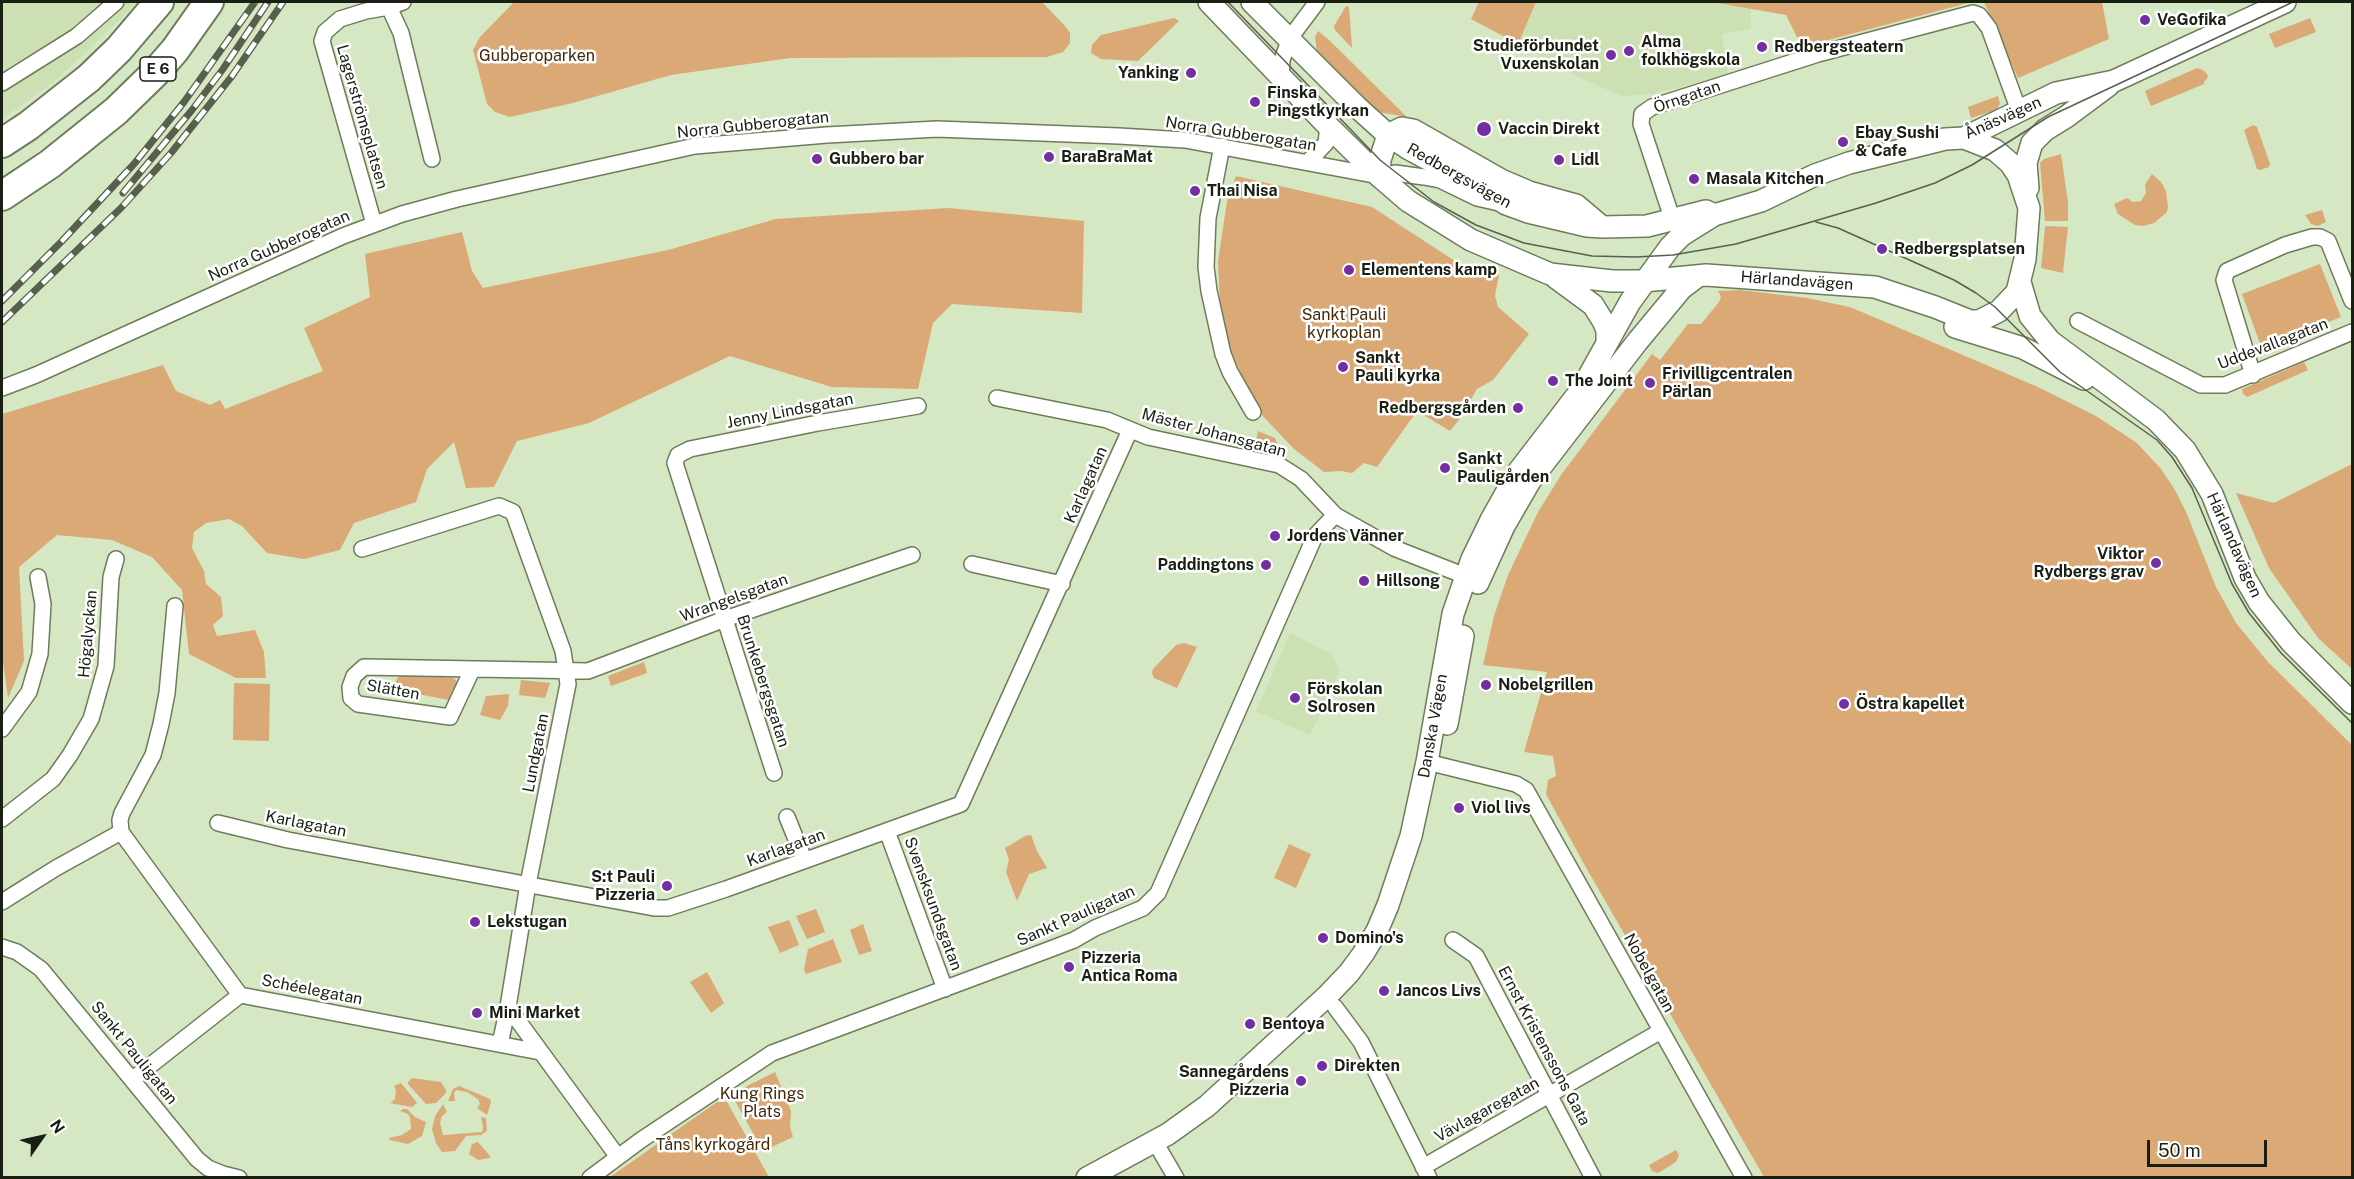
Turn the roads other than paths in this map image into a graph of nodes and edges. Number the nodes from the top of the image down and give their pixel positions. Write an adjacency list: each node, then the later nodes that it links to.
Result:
1 (116, 2): 12 (street)
2 (159, 2): 17 (highway, E 6)
3 (209, 2): 22 (highway, E 6)
4 (1209, 2): 10 (street)
5 (1252, 2): 9 (street, Redbergsvägen)
6 (1317, 2): 9 (street)
7 (2285, 2): 11 (street, Ånäsvägen)
8 (396, 4): 19 (street, Lagerströmsplatsen); 27 (street, Lagerströmsplatsen)
9 (1290, 38): 10 (street); 15 (street, Redbergsvägen)
10 (1281, 77): 14 (street)
11 (2114, 81): 13 (street, Ånäsvägen); 23 (street)
12 (2, 83)
13 (2019, 111): 16 (street, Ånäsvägen); 26 (street, Örngatan)
14 (1328, 126): 20 (street); 21 (street)
15 (1388, 135): 21 (street, Redbergsvägen); 24 (street, Redbergsvägen); 28 (street, Redbergsvägen)
16 (1964, 138): 23 (street); 25 (street, Ånäsvägen)
17 (2, 143)
18 (1222, 146): 20 (street, Norra Gubberogatan); 27 (street, Norra Gubberogatan); 45 (street)
19 (432, 159)
20 (1308, 162): 21 (street, Norra Gubberogatan)
21 (1378, 176): 24 (street, Norra Gubberogatan); 31 (street)
22 (2, 196)
23 (2029, 202): 33 (street)
24 (1506, 204): 28 (street, Redbergsvägen)
25 (1714, 215): 26 (street, Redbergsvägen); 30 (street, Danska Vägen)
26 (1672, 218): 29 (street, Redbergsvägen)
27 (374, 224): 41 (street, Norra Gubberogatan)
28 (1602, 227): 29 (street, Redbergsvägen)
29 (1629, 227): 30 (street)
30 (1655, 273): 31 (street); 32 (street); 38 (street); 39 (street, Danska Vägen)
31 (1550, 274): 39 (street)
32 (1698, 276): 34 (street, Härlandavägen); 38 (street, Danska Vägen)
33 (2020, 282): 34 (street, Härlandavägen); 42 (street, Härlandavägen)
34 (1894, 295): 42 (street, Härlandavägen)
35 (2352, 301): 40 (street)
36 (2078, 321): 40 (street, Uddevallagatan)
37 (2352, 332): 40 (street, Uddevallagatan)
38 (1637, 342): 54 (street, Danska Vägen)
39 (1607, 343): 54 (street, Danska Vägen)
40 (2253, 375)
41 (2, 388)
42 (2115, 391): 60 (street, Härlandavägen)
43 (997, 398): 46 (street, Mäster Johansgatan)
44 (918, 406): 47 (street, Jenny Lindsgatan)
45 (1253, 412)
46 (1130, 430): 48 (street, Mäster Johansgatan); 55 (street, Karlagatan)
47 (675, 463): 57 (street, Brunkebergsgatan)
48 (1335, 515): 54 (street); 74 (street, Sankt Pauligatan)
49 (362, 549): 59 (street, Lundgatan)
50 (912, 555): 57 (street, Wrangelsgatan)
51 (116, 559): 65 (street, Högalyckan)
52 (972, 564): 55 (street)
53 (38, 577): 61 (street)
54 (1472, 579): 62 (street, Danska Vägen)
55 (1062, 584): 67 (street, Karlagatan)
56 (175, 606): 68 (street)
57 (725, 619): 59 (street, Wrangelsgatan); 63 (street, Brunkebergsgatan)
58 (472, 670): 58 (street, Slätten); 59 (street, Slätten)
59 (567, 672): 70 (street, Lundgatan)
60 (2352, 703)
61 (2, 729)
62 (1433, 763): 77 (street, Danska Vägen); 78 (street, Nobelgatan); 83 (street, Danska Vägen)
63 (774, 773)
64 (788, 817): 69 (street)
65 (2, 819)
66 (218, 824): 70 (street, Karlagatan)
67 (887, 831): 69 (street, Karlagatan); 74 (street, Svensksundsgatan)
68 (121, 832): 71 (street); 75 (street, Schéelegatan)
69 (804, 859): 70 (street, Karlagatan)
70 (528, 884): 76 (street, Lundgatan)
71 (2, 902)
72 (1452, 940): 82 (street, Ernst Kristenssons Gata)
73 (2, 947): 81 (street, Sankt Pauligatan)
74 (945, 989): 84 (street, Sankt Pauligatan)
75 (240, 995): 79 (street, Schéelegatan); 81 (street)
76 (507, 1007): 79 (street, Lundgatan); 80 (street)
77 (1335, 1007): 83 (street, Danska Vägen); 85 (street)
78 (1661, 1031): 82 (street, Vävlagaregatan); 93 (street, Nobelgatan)
79 (500, 1044): 80 (street, Schéelegatan)
80 (540, 1052): 84 (street)
81 (133, 1079): 86 (street, Sankt Pauligatan)
82 (1550, 1096): 85 (street, Vävlagaregatan); 92 (street, Ernst Kristenssons Gata)
83 (1158, 1148): 89 (street, Danska Vägen); 90 (street, Danska Vägen); 91 (street)
84 (618, 1157): 88 (street, Sankt Pauligatan)
85 (1426, 1172)
86 (203, 1173): 87 (street, Sankt Pauligatan)
87 (239, 1178)
88 (590, 1178)
89 (1087, 1178)
90 (1115, 1178)
91 (1176, 1178)
92 (1593, 1178)
93 (1744, 1178)

